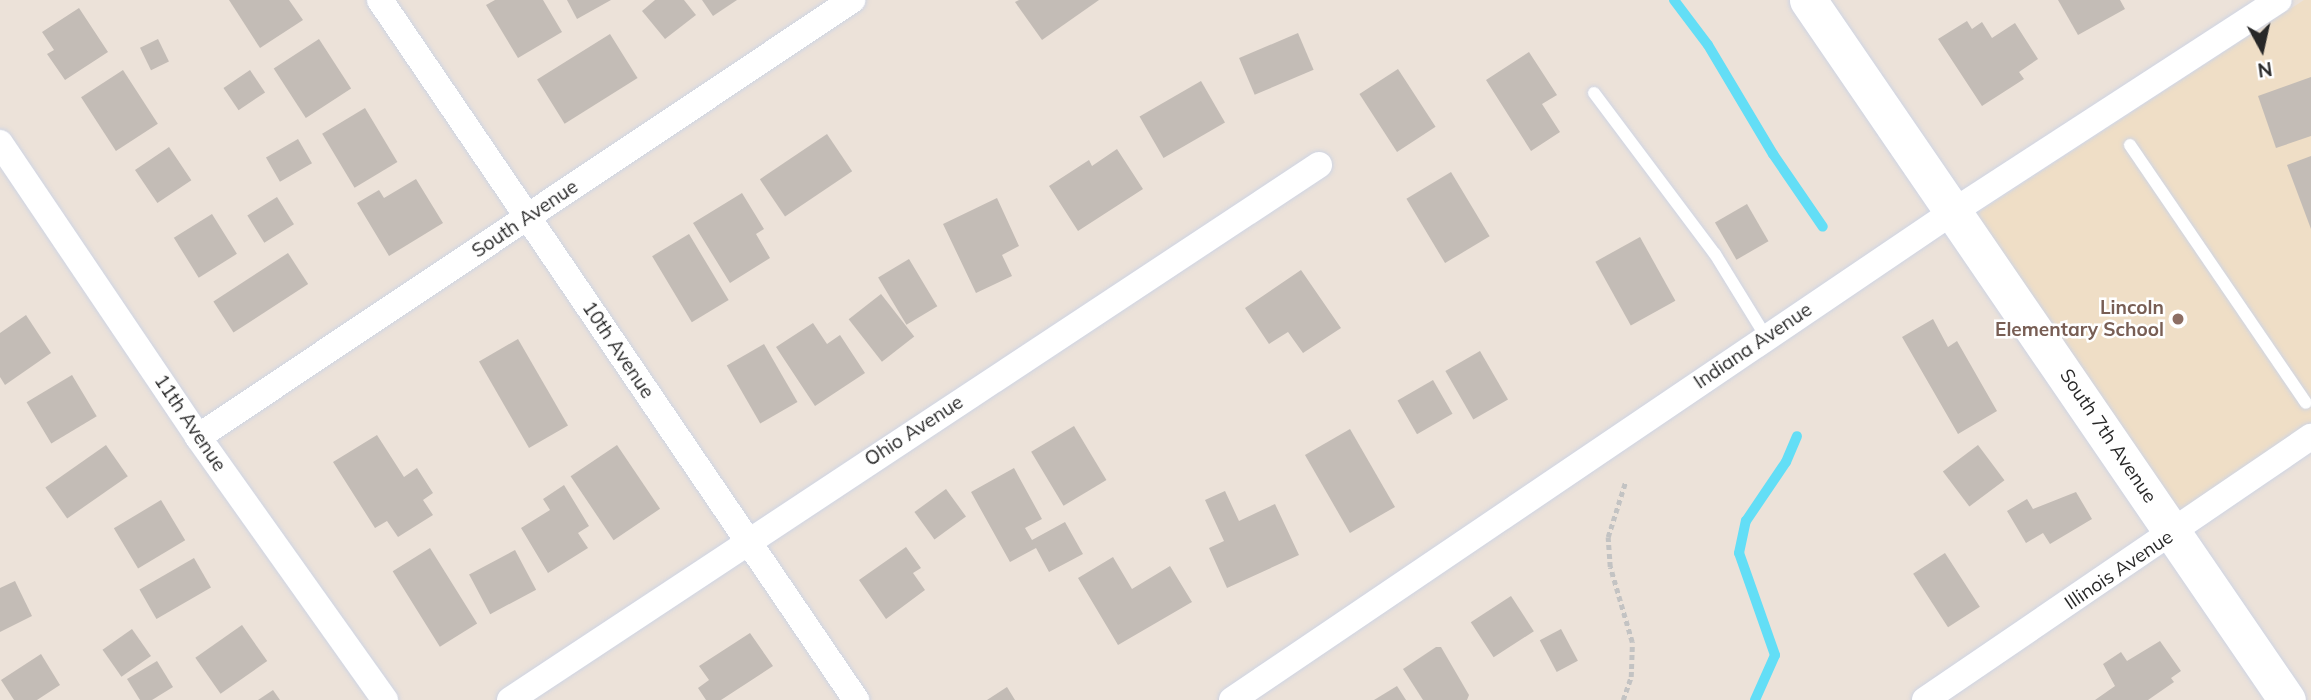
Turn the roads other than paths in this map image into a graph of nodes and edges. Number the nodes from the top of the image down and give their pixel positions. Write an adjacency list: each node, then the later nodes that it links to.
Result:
1 (380, 0): 10 (street, 10th Avenue)
2 (852, 0): 10 (street, South Avenue)
3 (1808, 0): 9 (street, South 7th Avenue)
4 (2280, 0): 9 (street, Indiana Avenue)
5 (1594, 93): 11 (lane)
6 (0, 143): 13 (street, 11th Avenue)
7 (2130, 145): 12 (lane)
8 (1319, 165): 16 (street, Ohio Avenue)
9 (1954, 211): 11 (street, Indiana Avenue); 15 (street, South 7th Avenue)
10 (528, 217): 13 (street, South Avenue); 16 (street, 10th Avenue)
11 (1766, 337): 20 (street, Indiana Avenue)
12 (2306, 403)
13 (198, 437): 17 (street, 11th Avenue)
14 (2311, 437): 15 (street, Illinois Avenue)
15 (2174, 533): 21 (street, Illinois Avenue); 22 (street, South 7th Avenue)
16 (748, 541): 18 (street, Ohio Avenue); 19 (street, 10th Avenue)
17 (384, 700)
18 (510, 700)
19 (856, 700)
20 (1232, 700)
21 (1926, 700)
22 (2287, 700)

